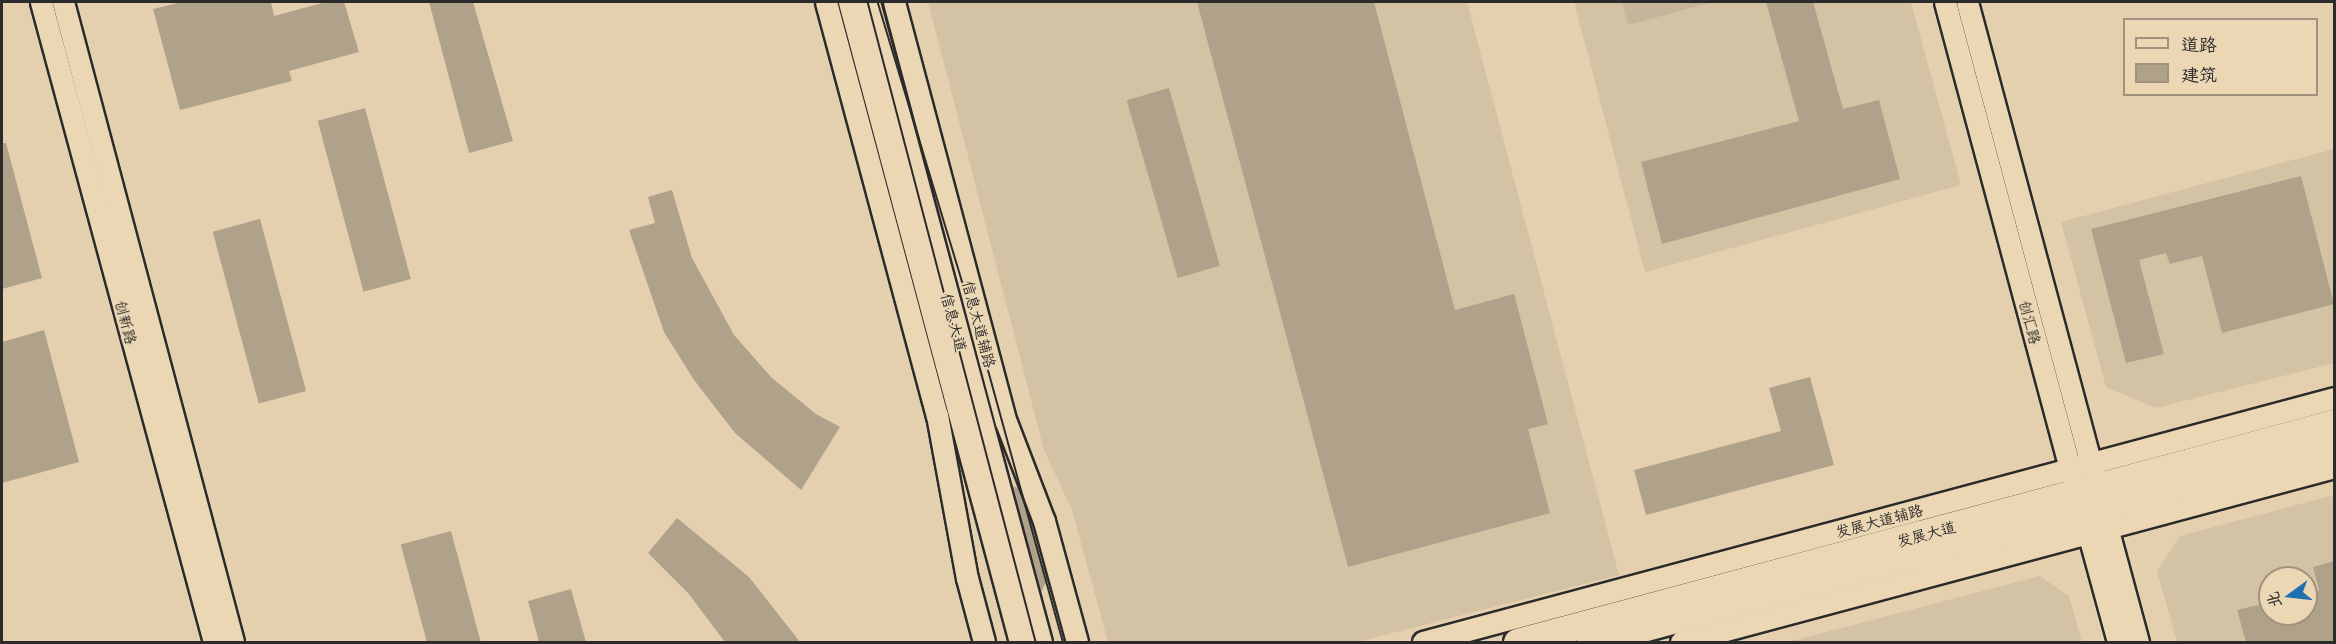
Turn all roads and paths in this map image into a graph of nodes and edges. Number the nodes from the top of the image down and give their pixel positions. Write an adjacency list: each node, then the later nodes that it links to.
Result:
1 (41, 2): 14 (street, 创新路)
2 (63, 2): 15 (street, 创新路)
3 (826, 2): 16 (street)
4 (849, 2): 17 (street, 信息大道)
5 (869, 2): 18 (street, 信息大道)
6 (894, 2): 19 (street, 信息大道辅路)
7 (1945, 2): 13 (street, 创汇路)
8 (1966, 2): 13 (street, 创汇路)
9 (2334, 398): 13 (street, 发展大道辅路)
10 (2334, 423): 13 (main road, 发展大道)
11 (2334, 443): 13 (main road, 发展大道)
12 (2334, 467): 13 (street, 发展大道辅路)
13 (2089, 499): 20 (street, 发展大道辅路); 21 (main road, 发展大道); 22 (main road, 发展大道); 23 (street, 发展大道辅路); 24 (street, 创汇路); 25 (street, 创汇路)
14 (214, 642)
15 (233, 642)
16 (984, 642)
17 (1020, 642)
18 (1041, 642)
19 (1077, 642)
20 (1423, 642)
21 (1517, 642)
22 (1590, 642)
23 (1681, 642)
24 (2118, 642)
25 (2138, 642)

